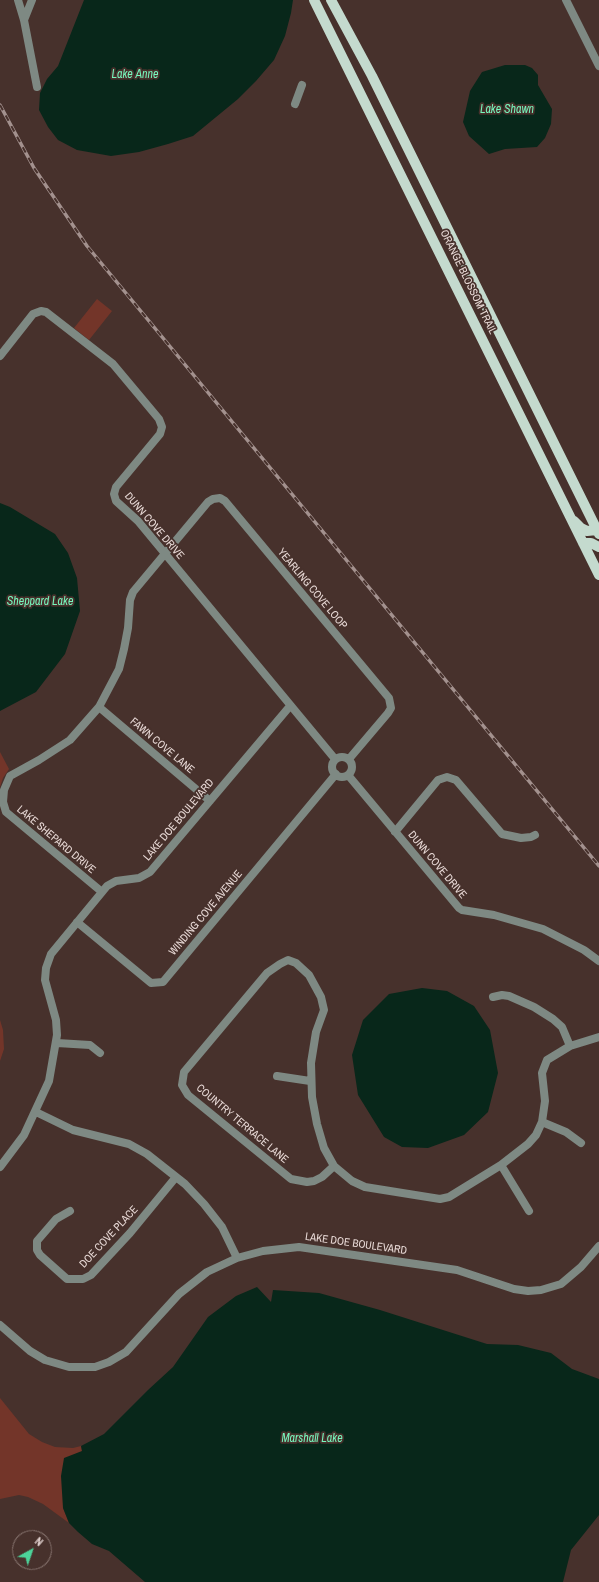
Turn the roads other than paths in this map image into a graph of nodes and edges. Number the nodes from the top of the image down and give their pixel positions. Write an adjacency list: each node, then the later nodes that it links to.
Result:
1 (18, 0): 6 (street)
2 (32, 0): 6 (street)
3 (314, 0): 12 (main road, ORANGE BLOSSOM TRAIL)
4 (331, 0): 13 (main road, ORANGE BLOSSOM TRAIL)
5 (566, 0): 7 (street)
6 (24, 20): 9 (street)
7 (599, 66)
8 (302, 85): 10 (street)
9 (37, 86)
10 (295, 104)
11 (0, 356): 16 (street, DUNN COVE DRIVE)
12 (570, 517): 13 (main road); 14 (main road, ORANGE BLOSSOM TRAIL)
13 (598, 532)
14 (583, 543): 15 (main road); 17 (main road, ORANGE BLOSSOM TRAIL)
15 (599, 547)
16 (164, 553): 18 (street, DUNN COVE DRIVE); 19 (street, LAKE SHEPARD DRIVE); 21 (street, YEARLING COVE LOOP)
17 (599, 575)
18 (290, 706): 20 (street, DUNN COVE DRIVE); 24 (street, LAKE DOE BOULEVARD)
19 (99, 707): 24 (street, FAWN COVE LANE); 27 (street, LAKE SHEPARD DRIVE)
20 (335, 759): 21 (street); 22 (street)
21 (349, 759): 23 (street)
22 (336, 774): 23 (street); 28 (street, WINDING COVE AVENUE)
23 (348, 775): 25 (street, DUNN COVE DRIVE)
24 (210, 801): 27 (street, LAKE DOE BOULEVARD)
25 (395, 832): 26 (street); 29 (street, DUNN COVE DRIVE)
26 (535, 835)
27 (102, 892): 28 (street, LAKE DOE BOULEVARD)
28 (76, 922): 32 (street, LAKE DOE BOULEVARD)
29 (599, 962)
30 (494, 997): 33 (street)
31 (599, 1037): 33 (street)
32 (57, 1043): 34 (street); 37 (street, LAKE DOE BOULEVARD)
33 (570, 1046): 38 (street)
34 (100, 1053)
35 (277, 1076): 36 (street)
36 (310, 1081): 41 (street); 41 (street, COUNTRY TERRACE LANE)
37 (36, 1112): 42 (street, LAKE DOE BOULEVARD); 43 (street)
38 (542, 1122): 39 (street); 40 (street)
39 (581, 1143)
40 (501, 1165): 41 (street); 45 (street)
41 (334, 1166)
42 (0, 1167)
43 (176, 1177): 44 (street, DOE COVE PLACE); 47 (street)
44 (70, 1211)
45 (529, 1211)
46 (599, 1246): 47 (street, LAKE DOE BOULEVARD)
47 (237, 1258): 48 (street, LAKE DOE BOULEVARD)
48 (0, 1325)

